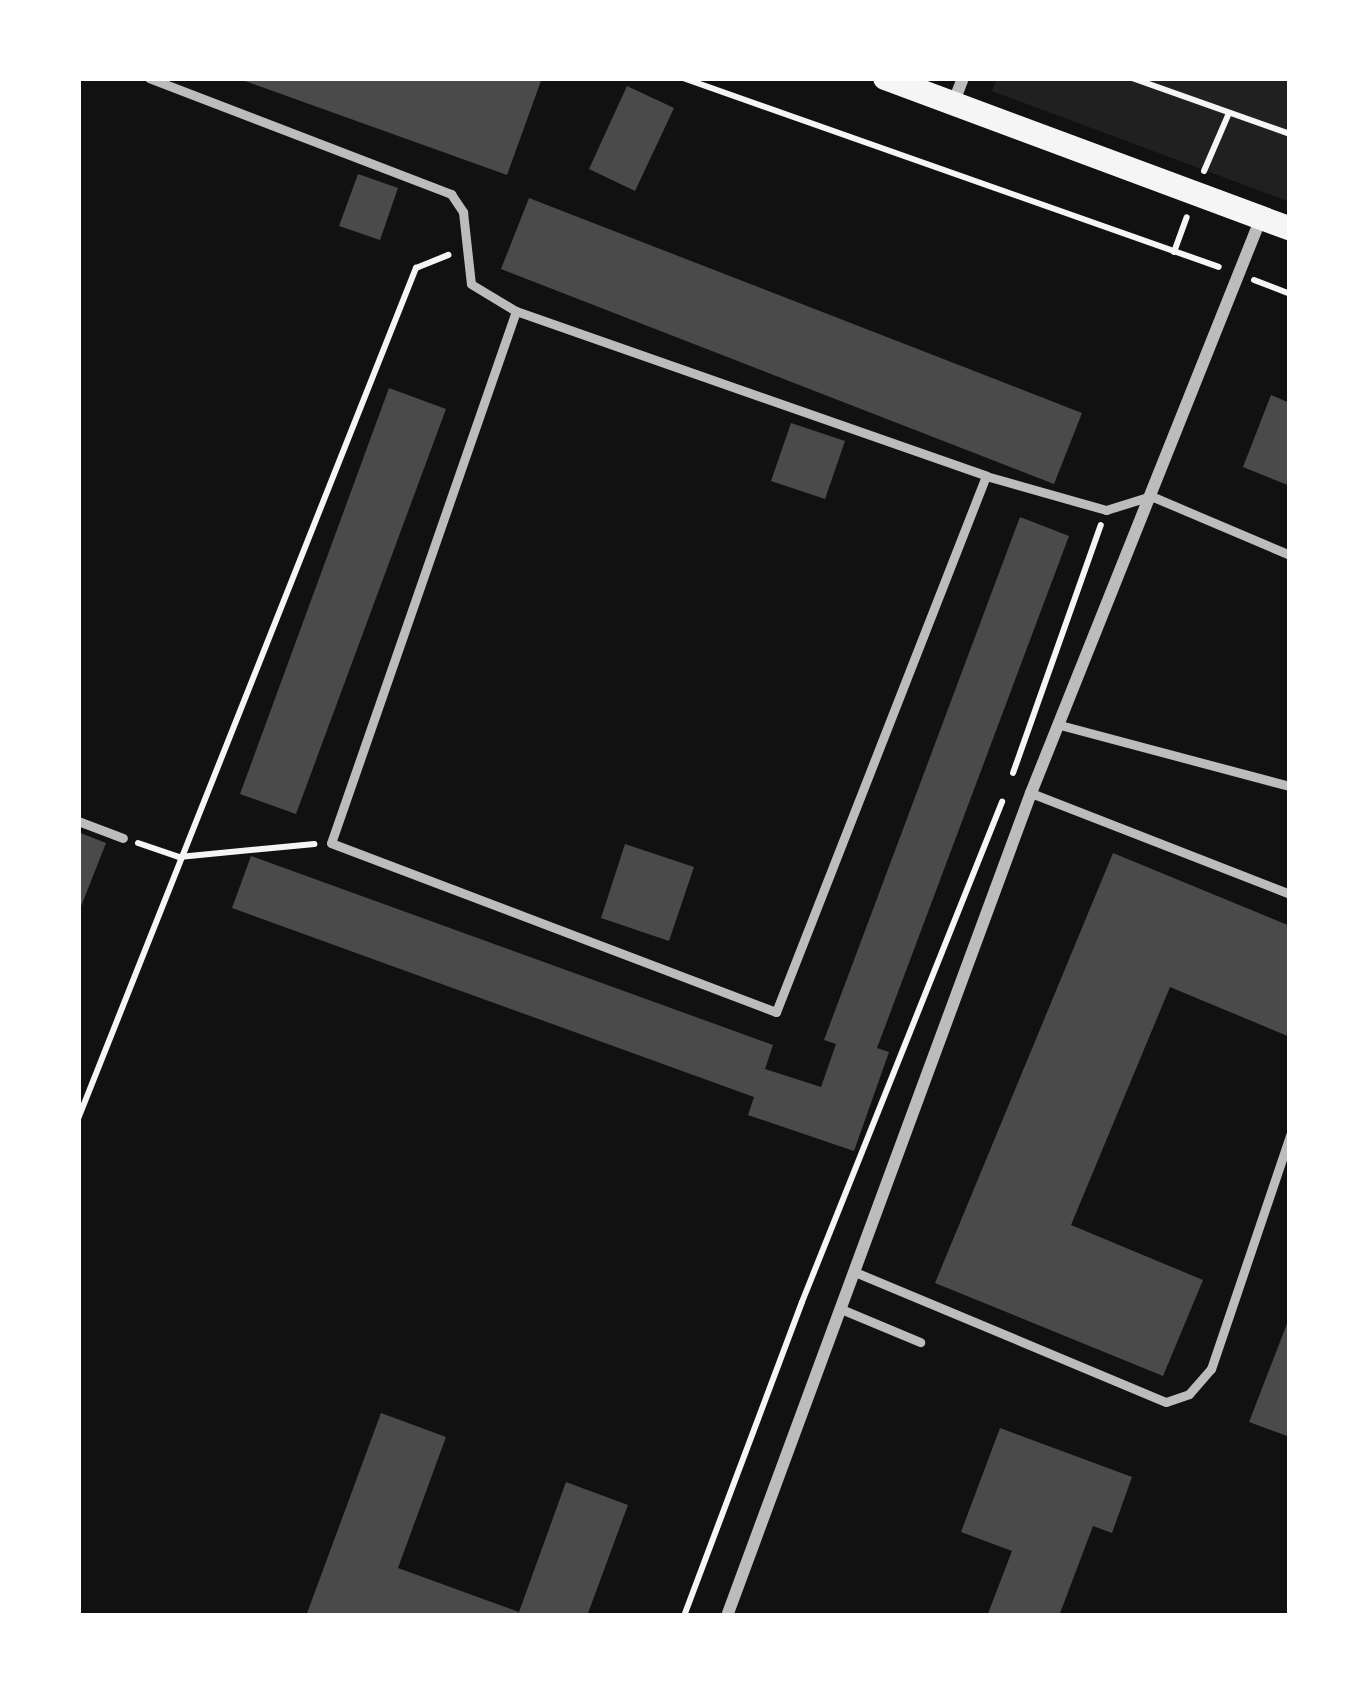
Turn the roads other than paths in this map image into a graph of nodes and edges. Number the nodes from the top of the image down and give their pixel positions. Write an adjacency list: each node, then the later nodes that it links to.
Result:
1 (149, 78): 7 (lane)
2 (885, 78): 4 (main road)
3 (962, 78): 4 (street)
4 (953, 104): 5 (main road)
5 (1261, 218): 6 (main road); 9 (street)
6 (1290, 229)
7 (516, 311): 8 (lane); 8 (lane)
8 (986, 476): 9 (lane)
9 (1150, 496): 10 (lane); 11 (street)
10 (1290, 555)
11 (1060, 724): 12 (lane); 13 (street)
12 (1290, 786)
13 (1031, 793): 16 (lane); 18 (street)
14 (78, 821): 15 (lane)
15 (123, 838)
16 (1290, 894)
17 (1290, 1135): 18 (lane)
18 (855, 1272): 19 (street)
19 (842, 1310): 20 (lane); 21 (street)
20 (920, 1342)
21 (727, 1616)

